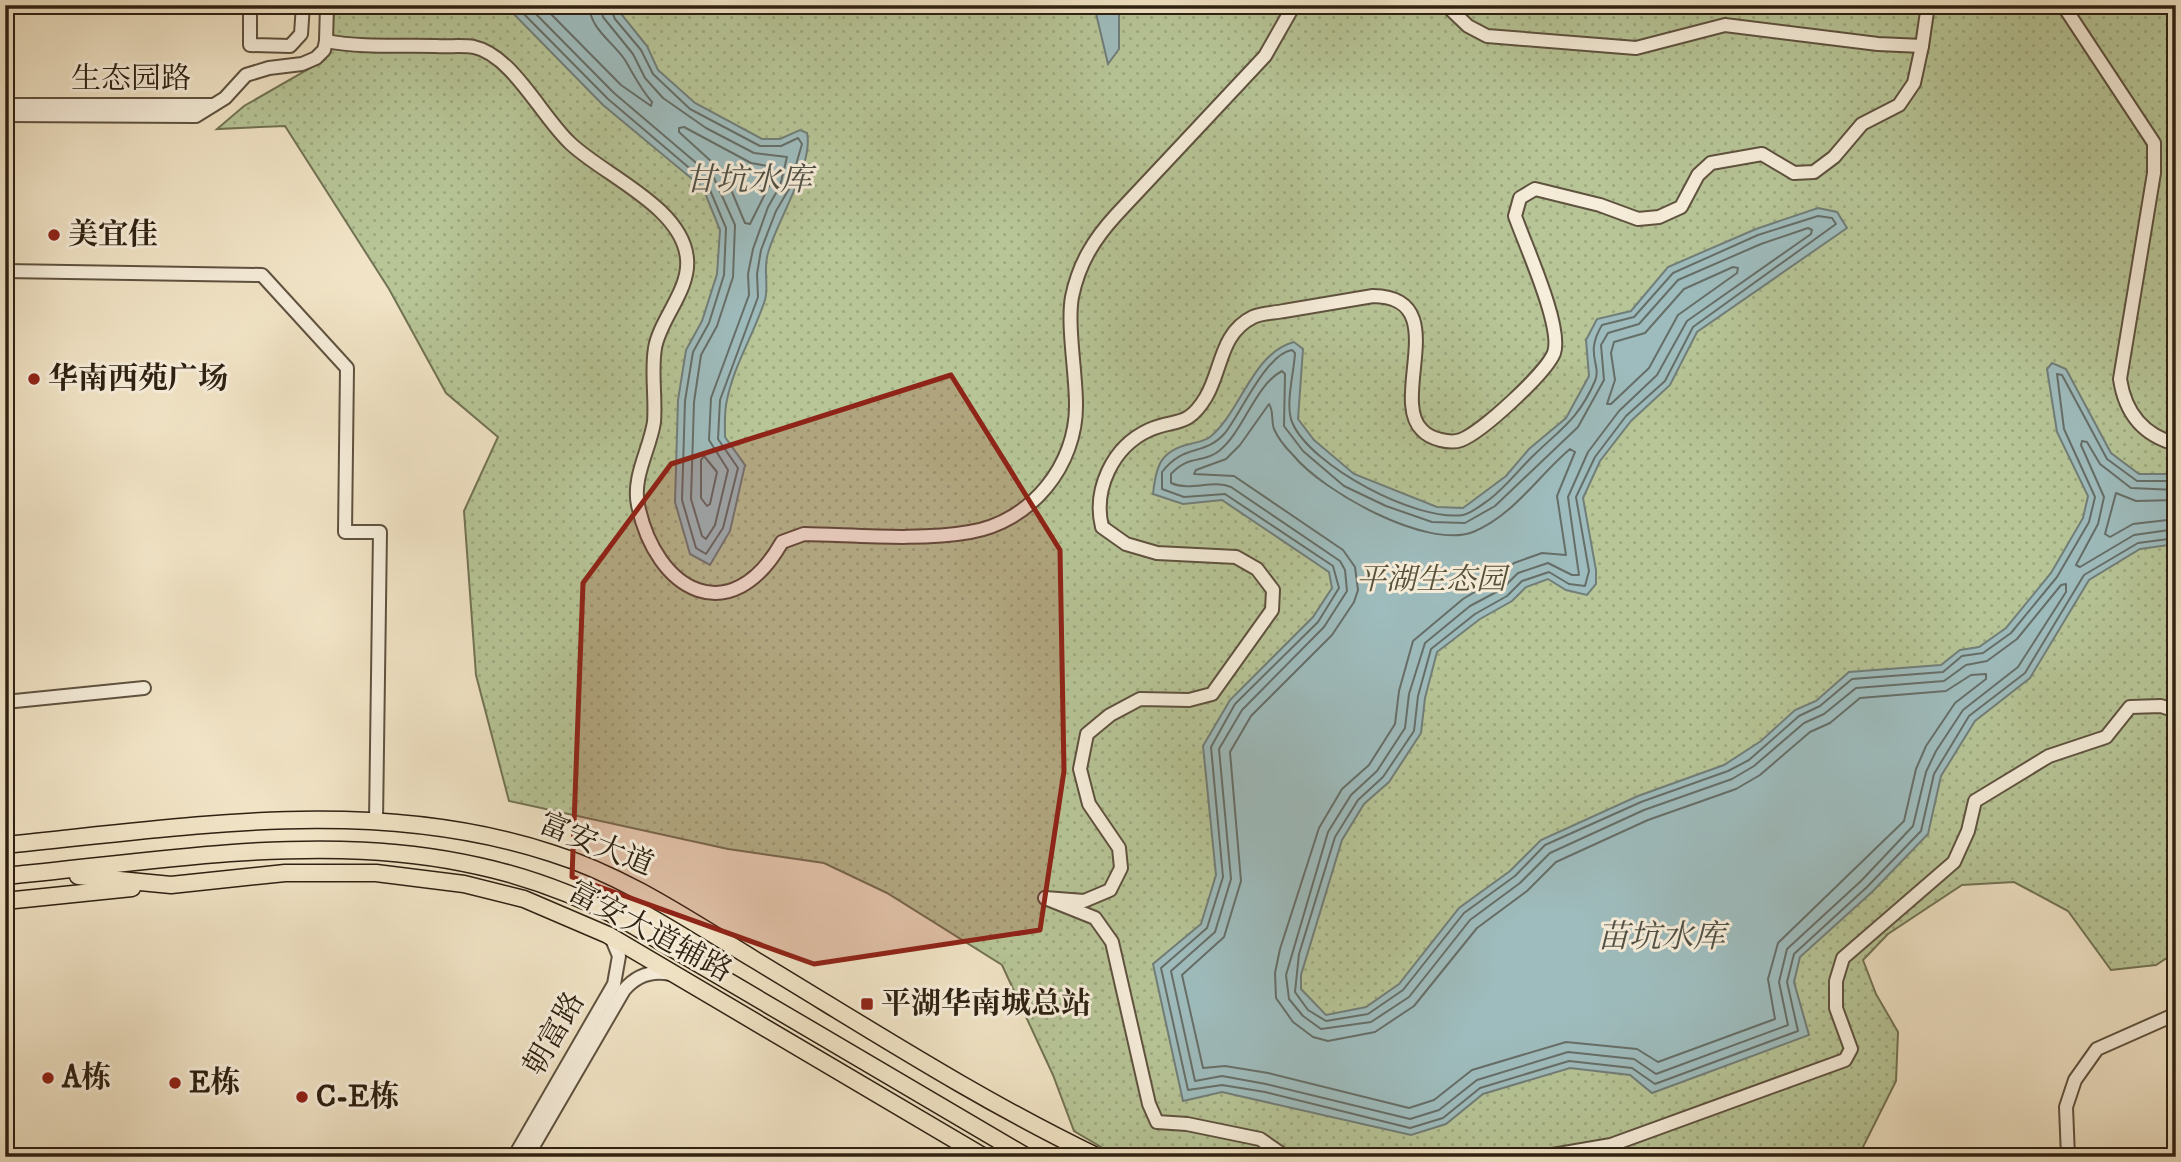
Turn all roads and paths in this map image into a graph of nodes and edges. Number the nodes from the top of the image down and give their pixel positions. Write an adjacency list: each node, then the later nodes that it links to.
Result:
1 (250, 5): 2 (street)
2 (303, 5)
3 (327, 5): 9 (street)
4 (1294, 5): 9 (street)
5 (1446, 5): 8 (street)
6 (1928, 5): 10 (street)
7 (2063, 5): 15 (street)
8 (1460, 12): 10 (street)
9 (326, 41): 12 (street)
10 (1922, 46): 35 (street)
11 (5, 105): 12 (street, 生态园路)
12 (213, 105): 13 (street, 生态园路)
13 (5, 116)
14 (5, 271): 19 (street)
15 (2176, 443)
16 (144, 688): 17 (street)
17 (5, 702)
18 (2176, 711): 36 (street)
19 (376, 821): 20 (main road, 富安大道); 34 (main road, 富安大道)
20 (9, 844)
21 (44, 873): 22 (main road, 富安大道); 23 (main road, 富安大道辅路); 26 (main road, 富安大道)
22 (5, 876)
23 (171, 885): 24 (main road); 25 (main road, 富安大道辅路)
24 (5, 901)
25 (608, 935): 27 (main road, 富安大道辅路); 30 (street, 朝富路)
26 (681, 954): 29 (main road); 33 (main road, 富安大道)
27 (677, 975): 29 (main road, 富安大道辅路); 31 (street, 朝富路)
28 (2176, 1014): 37 (street)
29 (769, 1030): 32 (main road, 富安大道辅路)
30 (514, 1157)
31 (527, 1157)
32 (984, 1157)
33 (1027, 1157)
34 (1098, 1157)
35 (1286, 1157)
36 (1541, 1157)
37 (2068, 1157)

